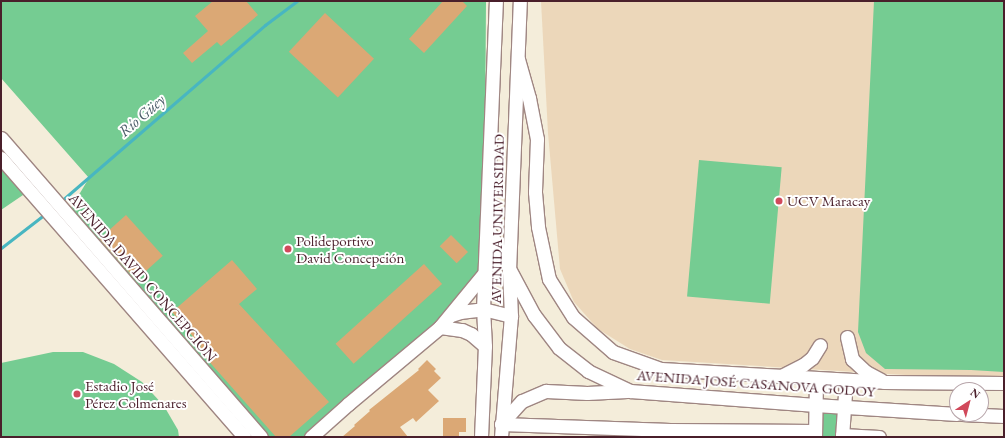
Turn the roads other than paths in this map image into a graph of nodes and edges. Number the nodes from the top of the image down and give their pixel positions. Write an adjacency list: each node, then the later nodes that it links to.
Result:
1 (496, 1): 7 (street, AVENIDA UNIVERSIDAD)
2 (520, 1): 3 (street, AVENIDA UNIVERSIDAD)
3 (518, 59): 9 (street, AVENIDA UNIVERSIDAD); 17 (street, AVENIDA JOSÉ CASANOVA GODOY)
4 (1, 138): 6 (street, AVENIDA DAVID CONCEPCIÓN)
5 (1, 158): 6 (street, AVENIDA DAVID CONCEPCIÓN)
6 (64, 220): 32 (street, AVENIDA DAVID CONCEPCIÓN); 33 (street, AVENIDA DAVID CONCEPCIÓN)
7 (488, 229): 8 (street, AVENIDA UNIVERSIDAD); 9 (street, AVENIDA JOSÉ CASANOVA GODOY)
8 (486, 271): 10 (street, AVENIDA UNIVERSIDAD); 11 (street)
9 (509, 271): 12 (street, AVENIDA UNIVERSIDAD); 22 (street, AVENIDA JOSÉ CASANOVA GODOY)
10 (484, 309): 11 (street); 12 (street); 16 (street, AVENIDA UNIVERSIDAD)
11 (451, 315): 13 (street)
12 (511, 316): 28 (street, AVENIDA UNIVERSIDAD)
13 (440, 327): 16 (street); 34 (street)
14 (847, 337): 20 (street)
15 (820, 345): 17 (street)
16 (485, 346): 35 (street, AVENIDA UNIVERSIDAD)
17 (783, 375): 18 (street, AVENIDA JOSÉ CASANOVA GODOY)
18 (816, 378): 19 (street, AVENIDA JOSÉ CASANOVA GODOY); 23 (street)
19 (846, 380): 20 (street, AVENIDA JOSÉ CASANOVA GODOY); 24 (street)
20 (884, 382): 21 (street, AVENIDA JOSÉ CASANOVA GODOY)
21 (1004, 383)
22 (630, 391): 23 (street, AVENIDA JOSÉ CASANOVA GODOY); 28 (street)
23 (815, 405): 24 (street, AVENIDA JOSÉ CASANOVA GODOY); 30 (street)
24 (844, 407): 25 (street, AVENIDA JOSÉ CASANOVA GODOY); 31 (street)
25 (949, 414)
26 (989, 415): 27 (street)
27 (1004, 416)
28 (501, 424): 29 (street); 36 (street, AVENIDA UNIVERSIDAD)
29 (670, 433): 30 (street)
30 (815, 434)
31 (842, 436): 37 (street)
32 (244, 437)
33 (261, 437)
34 (311, 437)
35 (481, 437)
36 (500, 437)
37 (879, 437)

